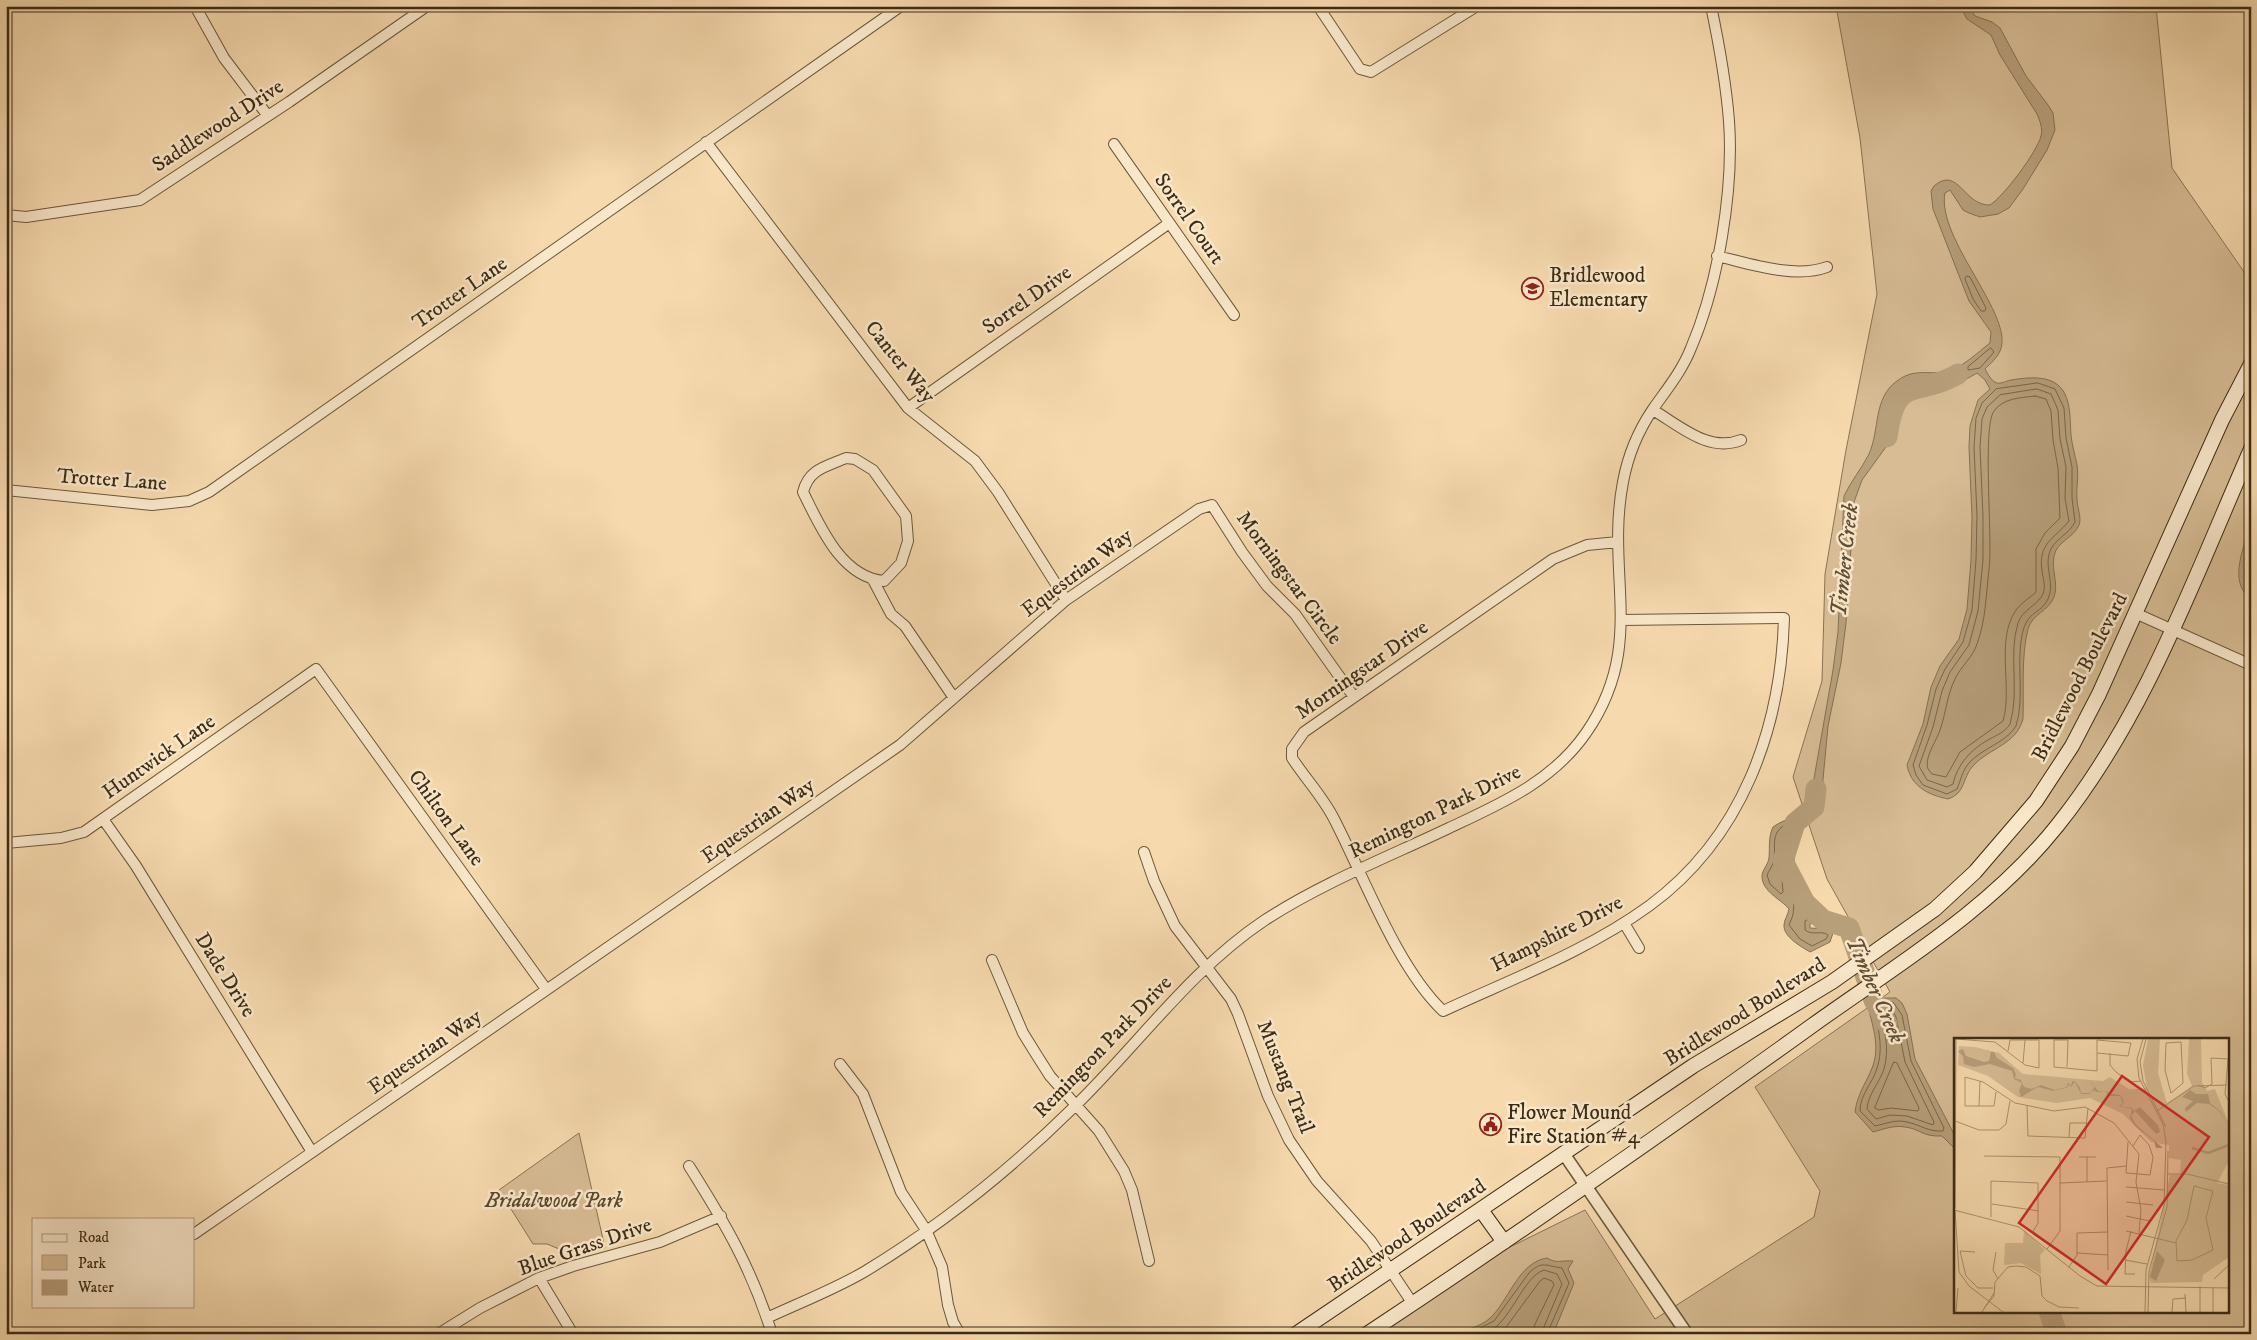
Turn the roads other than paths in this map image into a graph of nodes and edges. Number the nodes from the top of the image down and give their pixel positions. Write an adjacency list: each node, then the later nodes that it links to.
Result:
1 (195, 6): 7 (street)
2 (428, 6): 7 (street, Saddlewood Drive)
3 (901, 6): 8 (street, Trotter Lane)
4 (1318, 6): 5 (street)
5 (1477, 6)
6 (1711, 6): 12 (street, Remington Park Drive)
7 (268, 116): 10 (street, Saddlewood Drive)
8 (706, 142): 16 (street, Canter Way); 20 (street, Trotter Lane)
9 (1114, 144): 11 (street, Sorrel Court)
10 (6, 216)
11 (1168, 224): 14 (street, Sorrel Court); 16 (street, Sorrel Drive)
12 (1718, 256): 13 (street); 17 (street, Remington Park Drive)
13 (1827, 267)
14 (1234, 315)
15 (2251, 364): 25 (main road, Bridlewood Boulevard)
16 (908, 408): 24 (street, Canter Way)
17 (1653, 410): 18 (street); 22 (street, Remington Park Drive)
18 (1742, 440)
19 (2251, 449): 27 (main road)
20 (6, 490)
21 (1212, 504): 24 (street, Equestrian Way); 30 (street, Morningstar Circle)
22 (1618, 542): 26 (street, Remington Park Drive); 30 (street, Morningstar Drive)
23 (873, 580): 23 (street); 31 (street)
24 (1066, 600): 31 (street, Equestrian Way)
25 (2135, 614): 27 (street); 45 (main road, Bridlewood Boulevard)
26 (1622, 620): 35 (street, Remington Park Drive); 36 (street, Hampshire Drive)
27 (2171, 629): 28 (street); 47 (main road)
28 (2251, 665)
29 (316, 669): 32 (street, Huntwick Lane); 40 (street, Chilton Lane)
30 (1354, 697): 35 (street, Morningstar Drive)
31 (954, 698): 40 (street, Equestrian Way)
32 (103, 819): 33 (street, Huntwick Lane); 44 (street, Dade Drive)
33 (8, 841)
34 (1144, 852): 39 (street, Mustang Trail)
35 (1360, 870): 39 (street, Remington Park Drive); 41 (street, Morningstar Drive)
36 (1624, 923): 37 (street); 41 (street, Hampshire Drive)
37 (1639, 948)
38 (992, 960): 43 (street)
39 (1207, 968): 43 (street, Remington Park Drive); 54 (street, Mustang Trail)
40 (546, 989): 44 (street, Equestrian Way)
41 (1443, 1011)
42 (840, 1064): 50 (street)
43 (1077, 1104): 50 (street, Remington Park Drive); 53 (street)
44 (312, 1152): 51 (street, Equestrian Way)
45 (1564, 1154): 47 (street); 48 (main road, Bridlewood Boulevard)
46 (689, 1166): 49 (street)
47 (1587, 1186): 52 (main road); 64 (street)
48 (1481, 1210): 52 (main road); 54 (main road, Bridlewood Boulevard)
49 (721, 1216): 55 (street, Blue Grass Drive); 57 (street)
50 (926, 1230): 57 (street, Remington Park Drive); 61 (street)
51 (195, 1233)
52 (1504, 1242): 56 (main road)
53 (1149, 1261)
54 (1392, 1271): 56 (street, Mustang Trail); 62 (main road, Bridlewood Boulevard)
55 (539, 1278): 58 (street, Blue Grass Drive); 59 (street)
56 (1413, 1304): 63 (main road)
57 (767, 1318): 60 (street)
58 (438, 1334)
59 (573, 1334)
60 (772, 1334)
61 (960, 1334)
62 (1296, 1334)
63 (1367, 1334)
64 (1687, 1334)

